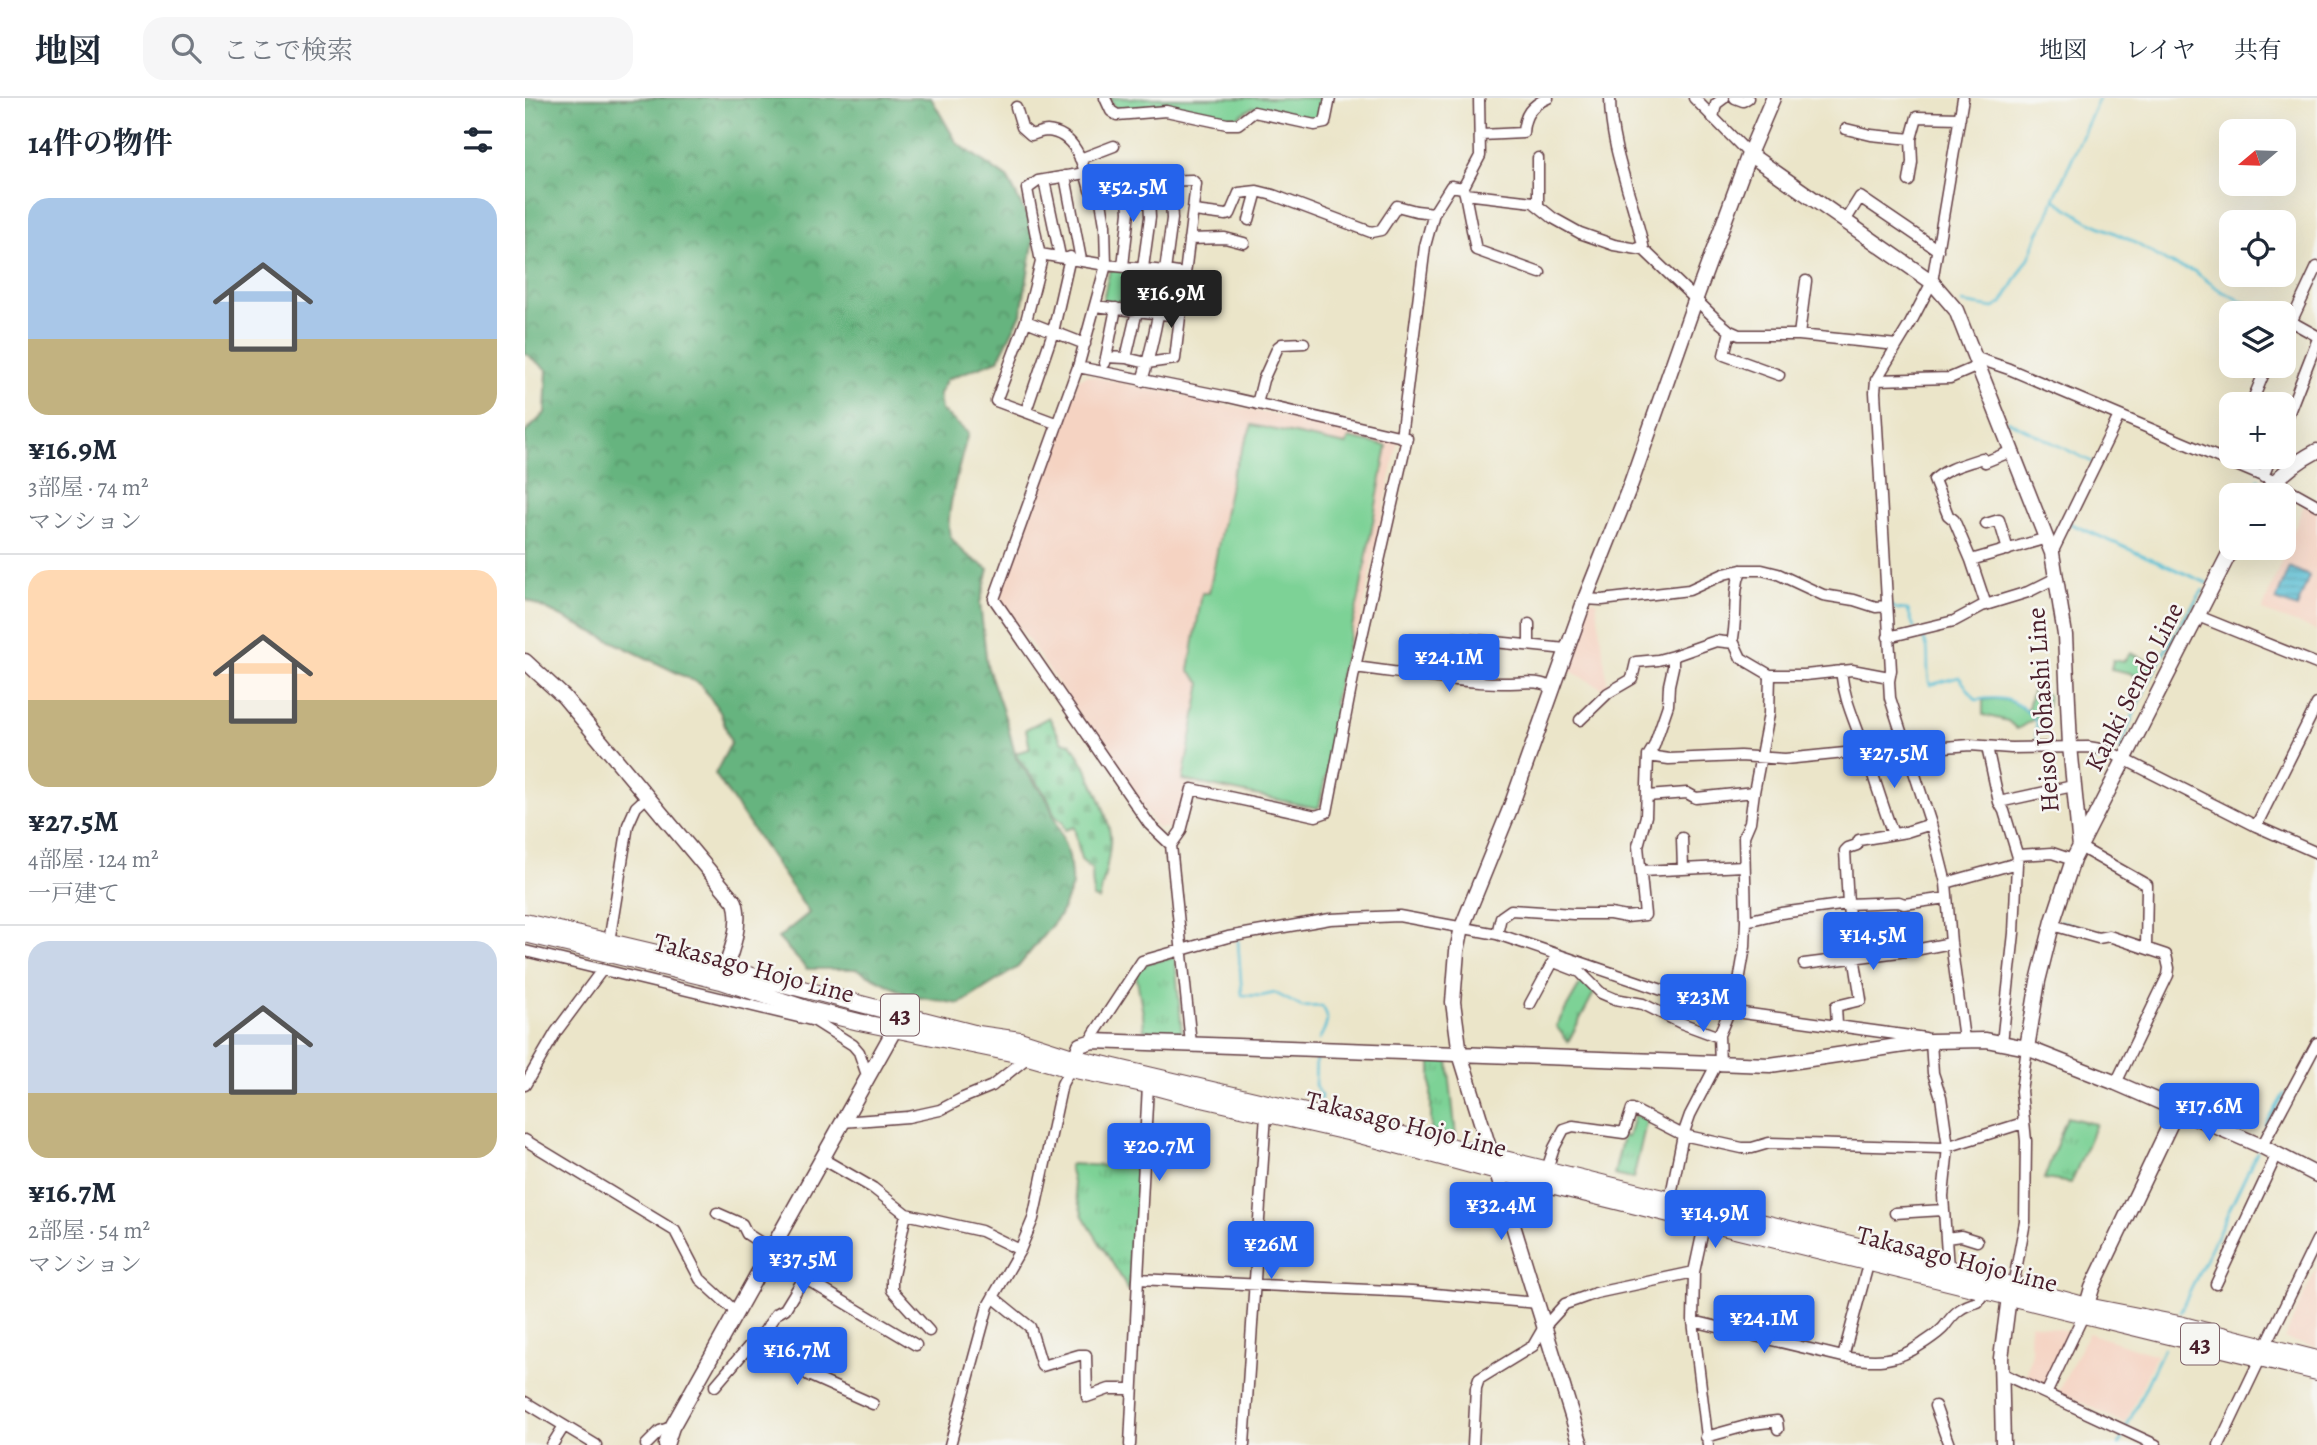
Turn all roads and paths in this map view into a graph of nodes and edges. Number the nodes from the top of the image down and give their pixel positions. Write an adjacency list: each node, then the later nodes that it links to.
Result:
1 (1105, 98): 2 (street)
2 (1330, 98)
3 (1479, 98): 16 (street)
4 (1548, 98): 16 (street)
5 (1610, 98): 41 (street)
6 (1694, 98): 13 (street)
7 (1735, 98): 8 (street)
8 (1748, 98)
9 (1773, 98): 19 (street)
10 (1962, 98): 14 (street)
11 (1717, 100): 13 (street)
12 (1016, 107): 21 (street)
13 (1713, 118): 19 (street)
14 (1959, 118): 17 (street); 42 (street)
15 (1846, 129): 17 (street)
16 (1482, 135): 31 (street)
17 (1911, 139): 26 (street)
18 (1114, 146): 21 (street)
19 (1749, 154): 36 (street, Heiso Uohashi Line); 54 (street)
20 (1538, 158): 32 (street)
21 (1080, 159): 22 (street)
22 (1085, 173): 23 (street); 29 (street)
23 (1065, 176): 24 (street); 44 (street)
24 (1044, 180): 43 (street); 44 (street)
25 (1170, 181): 28 (street); 33 (street); 49 (street)
26 (1909, 181)
27 (1127, 182): 28 (street); 29 (street); 38 (street)
28 (1148, 182): 47 (street)
29 (1099, 189): 37 (street)
30 (1257, 191): 33 (street); 34 (street); 35 (street)
31 (1464, 191): 32 (street); 34 (street); 50 (street)
32 (1538, 204): 41 (street)
33 (1194, 211): 39 (street)
34 (1434, 213): 84 (street)
35 (1249, 220)
36 (1845, 220): 42 (street); 53 (street, Heiso Uohashi Line)
37 (1105, 225): 38 (street); 45 (street)
38 (1127, 226): 46 (street)
39 (1189, 239): 40 (street); 51 (street)
40 (1244, 243)
41 (1644, 250): 54 (street)
42 (1938, 250): 53 (street)
43 (1040, 254): 44 (street); 61 (street)
44 (1070, 258): 45 (street); 64 (street)
45 (1106, 265): 46 (street); 55 (street)
46 (1123, 266): 47 (street)
47 (1143, 267): 49 (street); 58 (street)
48 (2317, 267): 56 (street)
49 (1165, 271): 51 (street); 59 (street)
50 (1540, 273)
51 (1185, 274): 60 (street)
52 (1806, 281): 65 (street)
53 (1932, 282): 69 (street); 72 (street, Heiso Uohashi Line)
54 (1696, 298): 63 (street); 101 (street)
55 (1095, 306): 57 (street); 68 (street)
56 (2296, 306)
57 (1116, 308): 58 (street); 70 (street)
58 (1137, 311): 59 (street); 71 (street)
59 (1159, 314): 60 (street); 73 (street)
60 (1179, 316): 73 (street)
61 (1026, 321): 64 (street); 81 (street)
62 (2296, 329): 66 (street)
63 (1730, 331): 65 (street); 76 (street)
64 (1053, 332): 68 (street); 81 (street)
65 (1799, 335): 69 (street)
66 (2317, 338): 79 (street)
67 (1304, 343): 80 (street)
68 (1085, 344): 74 (street)
69 (1897, 345): 77 (street)
70 (1106, 357): 71 (street); 75 (street)
71 (1126, 358): 73 (street)
72 (1976, 361): 77 (street); 82 (street); 85 (street, Heiso Uohashi Line)
73 (1147, 363): 78 (street)
74 (1078, 367): 75 (street); 83 (street)
75 (1102, 372): 78 (street)
76 (1779, 374)
77 (1876, 380): 103 (street)
78 (1142, 381): 80 (street)
79 (2296, 393)
80 (1257, 404): 84 (street)
81 (1026, 411): 83 (street)
82 (2119, 416): 87 (street); 96 (street)
83 (1058, 424): 138 (street)
84 (1401, 437): 113 (street)
85 (2012, 451): 94 (street, Heiso Uohashi Line); 97 (street)
86 (2317, 451): 90 (street)
87 (2219, 452)
88 (2252, 469): 90 (street)
89 (2270, 469): 90 (street)
90 (2269, 479): 91 (street); 92 (street)
91 (2268, 483)
92 (2317, 505)
93 (1986, 524): 95 (street)
94 (2047, 538): 95 (street); 96 (street, Heiso Uohashi Line)
95 (2008, 550): 97 (street)
96 (2052, 553): 100 (street, Heiso Uohashi Line)
97 (1971, 560): 102 (street)
98 (2226, 560): 104 (street, Kanki Sendo Line)
99 (1741, 570): 101 (street); 103 (street); 107 (street)
100 (2056, 578): 102 (street); 123 (street, Heiso Uohashi Line)
101 (1585, 599): 109 (street)
102 (1986, 605): 106 (street)
103 (1886, 606): 106 (street)
104 (2198, 616): 112 (street); 128 (street, Kanki Sendo Line)
105 (1529, 624): 108 (street)
106 (1888, 637): 116 (street)
107 (1732, 643): 110 (street); 115 (street)
108 (1529, 645): 109 (street); 117 (street)
109 (1566, 649): 118 (street)
110 (1672, 656): 120 (street); 125 (street)
111 (525, 661): 131 (street)
112 (2317, 664)
113 (1355, 667): 117 (street); 138 (street)
114 (1841, 671): 115 (street); 116 (street); 124 (street)
115 (1770, 675): 126 (street)
116 (1889, 677): 121 (street)
117 (1452, 678): 118 (street)
118 (1554, 689): 151 (street)
119 (2317, 704): 135 (street)
120 (1580, 720)
121 (1903, 738): 124 (street); 127 (street)
122 (1987, 747): 123 (street); 127 (street); 133 (street)
123 (2070, 747): 128 (street); 129 (street, Heiso Uohashi Line)
124 (1865, 751): 126 (street); 136 (street)
125 (1648, 756): 126 (street); 132 (street)
126 (1762, 757): 130 (street)
127 (1910, 757): 134 (street)
128 (2125, 759): 135 (street); 140 (street, Kanki Sendo Line)
129 (2073, 786): 133 (street); 140 (street, Heiso Uohashi Line)
130 (1754, 792): 132 (street); 142 (street)
131 (648, 796): 154 (street); 163 (street)
132 (1647, 796): 144 (street)
133 (1999, 802): 141 (street)
134 (1931, 824): 136 (street); 145 (street)
135 (2256, 826): 139 (street)
136 (1893, 834): 147 (street)
137 (1682, 838): 143 (street)
138 (1171, 845): 157 (street)
139 (2317, 853)
140 (2077, 854): 141 (street); 150 (street, Heiso Uohashi Line); 156 (street)
141 (2017, 860): 145 (street); 173 (street)
142 (1744, 866): 143 (street); 148 (street)
143 (1683, 869): 144 (street)
144 (1641, 871): 153 (street)
145 (1946, 883): 146 (street)
146 (1947, 898): 147 (street); 155 (street)
147 (1848, 904): 148 (street); 160 (street)
148 (1746, 921): 165 (street)
149 (525, 922): 154 (main road, Takasago Hojo Line / 43)
150 (2052, 925): 156 (street); 176 (street, Heiso Uohashi Line)
151 (1462, 927): 153 (street); 157 (street); 177 (street)
152 (525, 934): 163 (main road, Takasago Hojo Line / 43)
153 (1497, 934): 159 (street)
154 (609, 942): 163 (main road, Takasago Hojo Line / 43)
155 (1951, 943): 160 (street); 171 (street)
156 (2146, 948): 182 (street)
157 (1182, 950): 169 (street); 175 (street)
158 (525, 951): 162 (street)
159 (1555, 957): 164 (street); 165 (street); 170 (street)
160 (1854, 957): 161 (street); 167 (street)
161 (1804, 964)
162 (602, 970): 181 (street); 183 (street)
163 (723, 975): 166 (main road, Takasago Hojo Line / 43); 168 (main road, Takasago Hojo Line / 43)
164 (1530, 1004)
165 (1728, 1010): 167 (street); 170 (street)
166 (902, 1016): 168 (street); 179 (main road, Takasago Hojo Line / 43)
167 (1837, 1026): 172 (street)
168 (893, 1031): 178 (main road, Takasago Hojo Line / 43); 181 (street)
169 (1094, 1034)
170 (1719, 1037): 180 (street)
171 (1964, 1039): 172 (street); 173 (street)
172 (1931, 1041): 180 (street); 192 (street)
173 (2002, 1043): 176 (street)
174 (2317, 1043): 191 (street)
175 (1191, 1044): 177 (street); 179 (street)
176 (2027, 1048): 182 (street); 188 (street)
177 (1459, 1054): 180 (street); 193 (street)
178 (1028, 1057): 179 (main road, Takasago Hojo Line / 43); 187 (street)
179 (1073, 1063): 184 (main road, Takasago Hojo Line / 43); 193 (main road, Takasago Hojo Line / 43); 209 (street)
180 (1718, 1065): 189 (street)
181 (867, 1074): 187 (street)
182 (2116, 1083): 185 (street)
183 (525, 1085)
184 (1148, 1085): 186 (main road, Takasago Hojo Line / 43); 214 (street)
185 (2177, 1110): 191 (street); 221 (street)
186 (1266, 1114): 197 (main road, Takasago Hojo Line / 43); 216 (street)
187 (842, 1122): 194 (street)
188 (2023, 1123): 192 (street); 218 (street)
189 (1683, 1135): 192 (street); 196 (street); 199 (street)
190 (525, 1140): 222 (street)
191 (2259, 1145): 195 (street)
192 (1948, 1147): 200 (street)
193 (1492, 1156): 196 (main road, Takasago Hojo Line / 43); 197 (street)
194 (821, 1158): 203 (street); 208 (street)
195 (2275, 1158): 198 (street); 215 (street)
196 (1548, 1170): 199 (main road, Takasago Hojo Line / 43)
197 (1497, 1172): 204 (main road, Takasago Hojo Line / 43); 220 (street)
198 (2317, 1175)
199 (1670, 1200): 211 (main road, Takasago Hojo Line / 43)
200 (1943, 1210): 202 (street); 205 (street)
201 (717, 1213): 208 (street)
202 (1895, 1213)
203 (906, 1214): 209 (street); 225 (street)
204 (1705, 1221): 210 (main road, Takasago Hojo Line / 43); 212 (street)
205 (1946, 1238): 207 (street); 211 (street)
206 (2317, 1240): 228 (street)
207 (1977, 1241)
208 (770, 1249): 213 (street); 222 (street)
209 (1020, 1250): 219 (street)
210 (1869, 1261): 217 (main road, Takasago Hojo Line / 43); 229 (street)
211 (1948, 1268): 218 (main road, Takasago Hojo Line / 43)
212 (1694, 1272): 223 (street); 224 (street)
213 (804, 1278): 226 (street); 227 (street)
214 (1137, 1279): 216 (street); 234 (street)
215 (2216, 1284)
216 (1255, 1286): 220 (street); 250 (street)
217 (1985, 1290): 218 (main road, Takasago Hojo Line / 43); 229 (street)
218 (2011, 1291): 221 (main road, Takasago Hojo Line / 43); 232 (street)
219 (993, 1297): 234 (street); 248 (street)
220 (1538, 1303): 224 (street)
221 (2085, 1311): 228 (main road, Takasago Hojo Line / 43); 235 (street)
222 (736, 1312): 240 (street)
223 (1693, 1321): 229 (street); 242 (street)
224 (1544, 1327): 251 (street); 252 (street)
225 (929, 1331)
226 (764, 1332): 233 (street); 237 (street)
227 (916, 1345)
228 (2263, 1352): 230 (main road, Takasago Hojo Line / 43); 231 (main road, Takasago Hojo Line / 43); 255 (street)
229 (1843, 1357)
230 (2317, 1359)
231 (2317, 1372)
232 (2001, 1373): 235 (street); 243 (street)
233 (715, 1386)
234 (1132, 1389): 249 (street)
235 (2046, 1394): 254 (street)
236 (525, 1402): 239 (street)
237 (873, 1404)
238 (1935, 1406): 253 (street)
239 (563, 1426): 244 (street); 245 (street)
240 (672, 1427): 246 (street); 247 (street)
241 (1778, 1429): 242 (street)
242 (1707, 1441)
243 (2001, 1444)
244 (552, 1445)
245 (596, 1445)
246 (646, 1445)
247 (666, 1445)
248 (950, 1445)
249 (1130, 1445)
250 (1244, 1445)
251 (1473, 1445)
252 (1581, 1445)
253 (1948, 1445)
254 (2156, 1445)
255 (2219, 1445)

